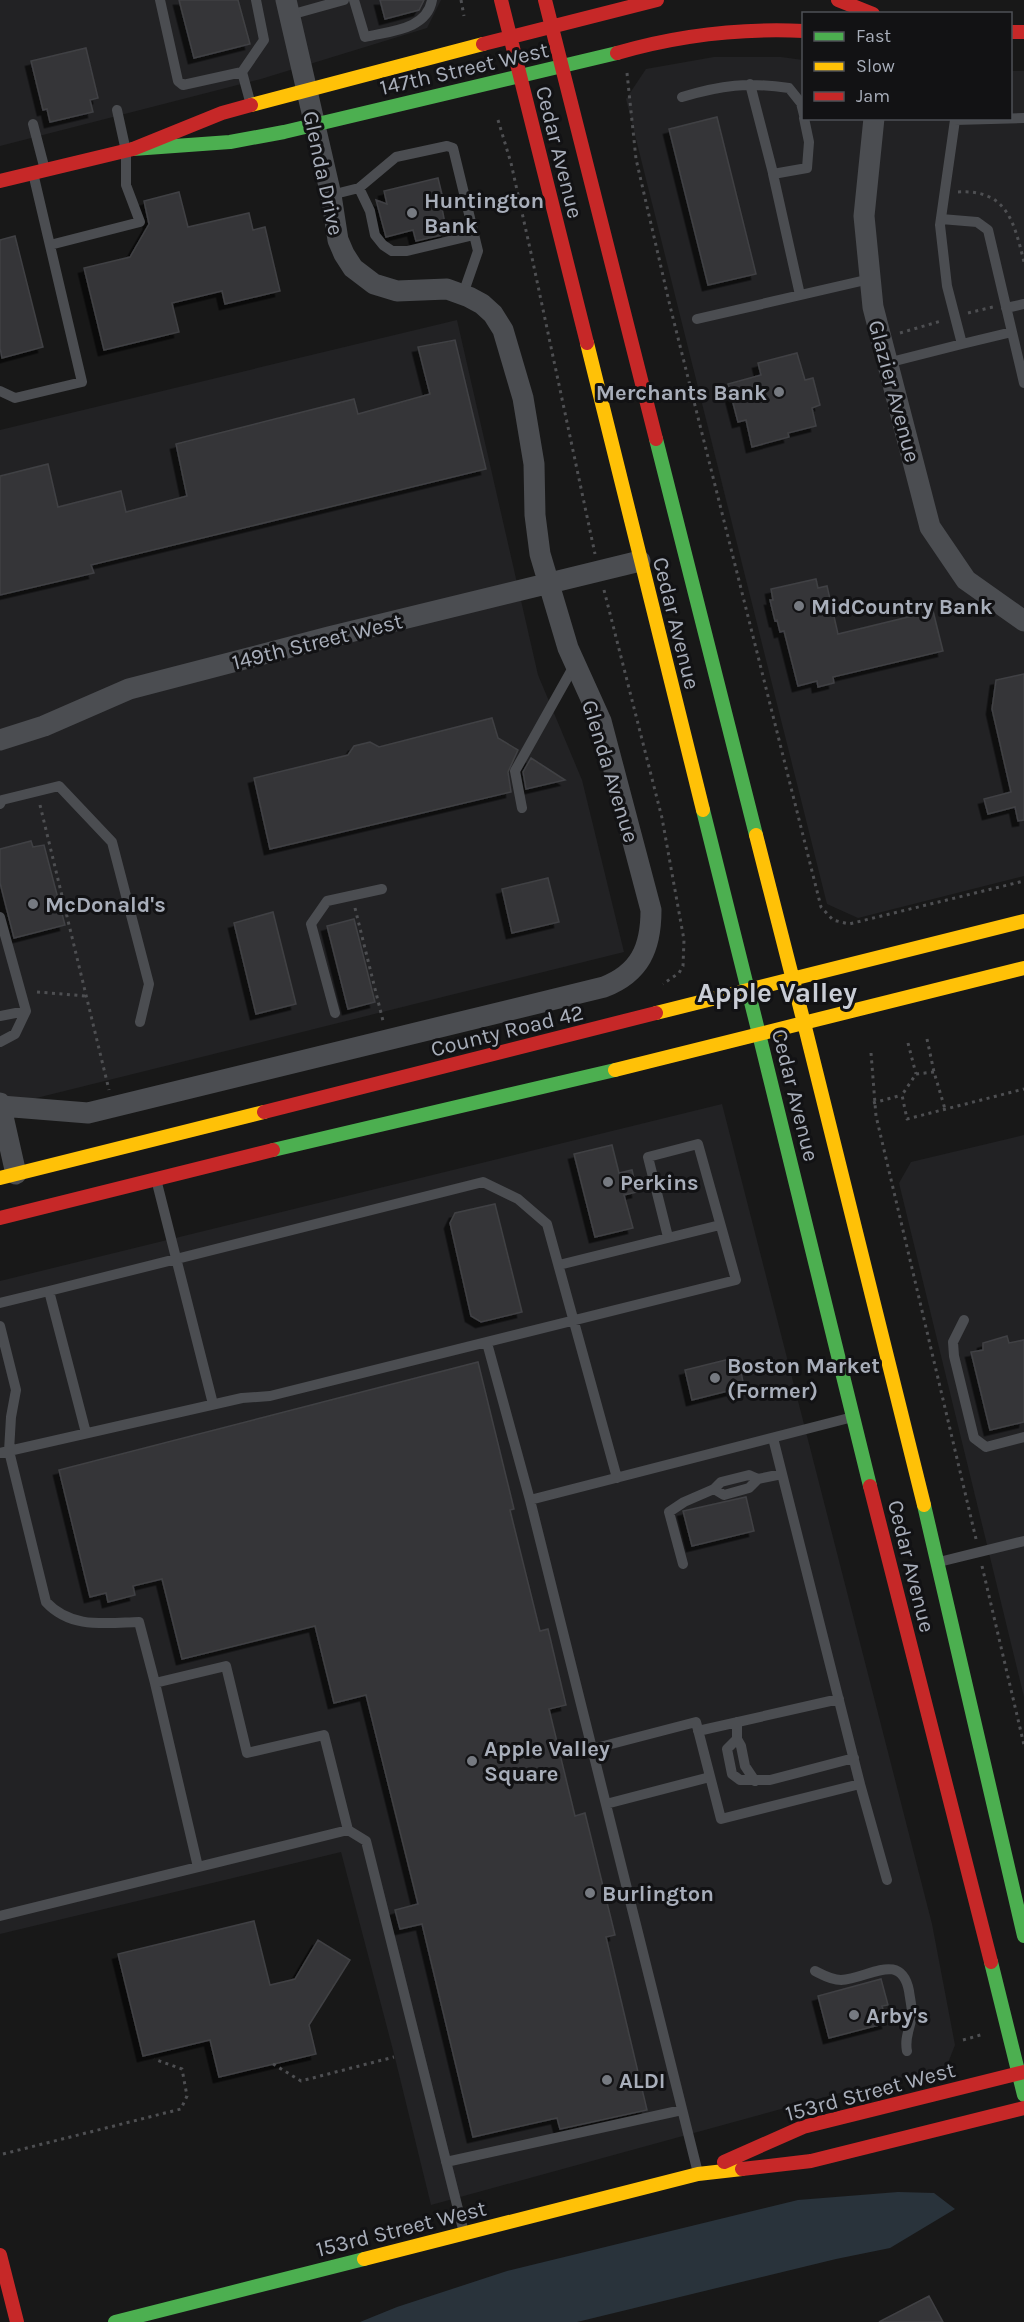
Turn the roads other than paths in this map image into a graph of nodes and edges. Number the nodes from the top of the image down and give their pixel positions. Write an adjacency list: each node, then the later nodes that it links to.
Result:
1 (160, 0): 16 (lane)
2 (256, 0): 16 (lane)
3 (344, 0): 10 (lane)
4 (354, 0): 5 (lane)
5 (432, 0)
6 (501, 0): 14 (main road, Cedar Avenue)
7 (546, 0): 12 (main road, Cedar Avenue)
8 (657, 0): 12 (main road, 147th Street West)
9 (838, 0): 11 (main road)
10 (288, 8): 19 (street, Glenda Drive)
11 (868, 12)
12 (552, 26): 14 (main road, 147th Street West); 15 (main road, Cedar Avenue)
13 (802, 31): 15 (main road, 147th Street West)
14 (510, 37): 17 (main road, Cedar Avenue); 19 (main road, 147th Street West)
15 (562, 66): 17 (main road, 147th Street West); 62 (main road, Cedar Avenue)
16 (242, 72): 21 (lane)
17 (519, 76): 28 (main road, 147th Street West); 51 (main road, Cedar Avenue)
18 (750, 84): 20 (lane); 22 (lane); 31 (lane)
19 (306, 90): 21 (main road, 147th Street West); 28 (street, Glenda Drive)
20 (682, 97)
21 (251, 105): 29 (main road, 147th Street West)
22 (802, 108)
23 (117, 110): 29 (lane)
24 (805, 120): 31 (lane)
25 (874, 120): 38 (street, Glazier Avenue)
26 (955, 120): 35 (lane)
27 (33, 124): 30 (lane)
28 (314, 125): 29 (main road, 147th Street West); 34 (street, Glenda Drive)
29 (130, 150): 30 (main road, 147th Street West); 37 (lane)
30 (39, 172): 32 (main road, 147th Street West); 37 (lane)
31 (774, 177): 40 (lane)
32 (0, 181)
33 (359, 188): 34 (lane); 36 (lane); 36 (lane)
34 (331, 195): 39 (street, Glenda Drive)
35 (941, 219): 42 (lane); 45 (lane)
36 (474, 235): 39 (lane)
37 (50, 245): 49 (lane)
38 (870, 279): 40 (lane); 47 (street, Glazier Avenue)
39 (463, 294): 50 (street, Glenda Drive)
40 (800, 295): 43 (lane)
41 (1024, 304): 42 (lane)
42 (1006, 308): 44 (lane)
43 (697, 319)
44 (1012, 332): 45 (lane); 46 (lane)
45 (962, 344): 47 (lane)
46 (1020, 350): 48 (lane)
47 (887, 363): 53 (street, Glazier Avenue)
48 (1024, 384)
49 (0, 391)
50 (540, 554): 52 (street, Glenda Avenue)
51 (640, 561): 52 (street, 149th Street West); 63 (main road, Cedar Avenue)
52 (548, 585): 54 (street, Glenda Avenue); 55 (street, 149th Street West)
53 (1024, 621)
54 (575, 663): 57 (lane); 71 (street, Glenda Avenue)
55 (0, 740)
56 (0, 804): 67 (lane)
57 (522, 808)
58 (382, 890): 65 (lane)
59 (0, 917): 64 (lane)
60 (1024, 921): 62 (main road, County Road 42)
61 (1024, 968): 68 (main road)
62 (795, 979): 63 (main road, County Road 42); 68 (main road, Cedar Avenue)
63 (747, 991): 69 (main road, Cedar Avenue); 72 (main road, County Road 42)
64 (26, 1011): 66 (lane); 70 (lane)
65 (335, 1013)
66 (0, 1016)
67 (140, 1022)
68 (804, 1023): 69 (main road); 95 (main road, Cedar Avenue)
69 (759, 1034): 73 (main road); 86 (main road, Cedar Avenue)
70 (0, 1042)
71 (0, 1104): 72 (street)
72 (8, 1176)
73 (156, 1180): 74 (main road); 77 (lane)
74 (0, 1218)
75 (720, 1225): 76 (lane); 76 (lane); 82 (lane)
76 (668, 1237): 78 (lane)
77 (176, 1260): 78 (lane); 79 (lane); 85 (lane)
78 (559, 1264): 82 (lane)
79 (49, 1291): 80 (lane); 87 (lane)
80 (0, 1303)
81 (964, 1320): 88 (lane)
82 (574, 1321): 84 (lane); 92 (lane)
83 (0, 1326): 90 (lane)
84 (487, 1343): 85 (lane); 93 (lane)
85 (213, 1404): 87 (lane)
86 (853, 1417): 89 (lane); 113 (main road, Cedar Avenue)
87 (87, 1433): 90 (lane)
88 (1024, 1437)
89 (772, 1438): 91 (lane); 92 (lane)
90 (4, 1452): 97 (lane)
91 (782, 1474): 96 (lane); 98 (lane)
92 (617, 1478): 93 (lane)
93 (530, 1500): 101 (lane)
94 (1024, 1541): 95 (lane)
95 (938, 1562): 110 (main road, Cedar Avenue)
96 (683, 1564)
97 (155, 1683): 106 (lane); 107 (lane)
98 (839, 1699): 99 (lane); 102 (lane)
99 (737, 1722): 100 (lane); 102 (lane)
100 (698, 1731): 101 (lane); 103 (lane)
101 (592, 1749): 105 (lane)
102 (854, 1758): 104 (lane)
103 (710, 1777): 104 (lane); 105 (lane)
104 (860, 1784): 108 (lane)
105 (606, 1804): 116 (lane)
106 (348, 1830): 107 (lane); 117 (lane)
107 (198, 1867): 109 (lane)
108 (886, 1880)
109 (0, 1916)
110 (1024, 1936)
111 (815, 1971): 112 (lane)
112 (907, 2050)
113 (1022, 2073): 114 (main road, Cedar Avenue); 118 (main road, 153rd Street West)
114 (1024, 2095)
115 (1024, 2108): 118 (main road, 153rd Street West)
116 (682, 2110): 117 (lane); 118 (lane)
117 (446, 2162): 119 (lane)
118 (698, 2174): 119 (main road, 153rd Street West)
119 (464, 2233): 122 (main road, 153rd Street West)
120 (0, 2255): 121 (main road)
121 (17, 2322)
122 (115, 2322)

